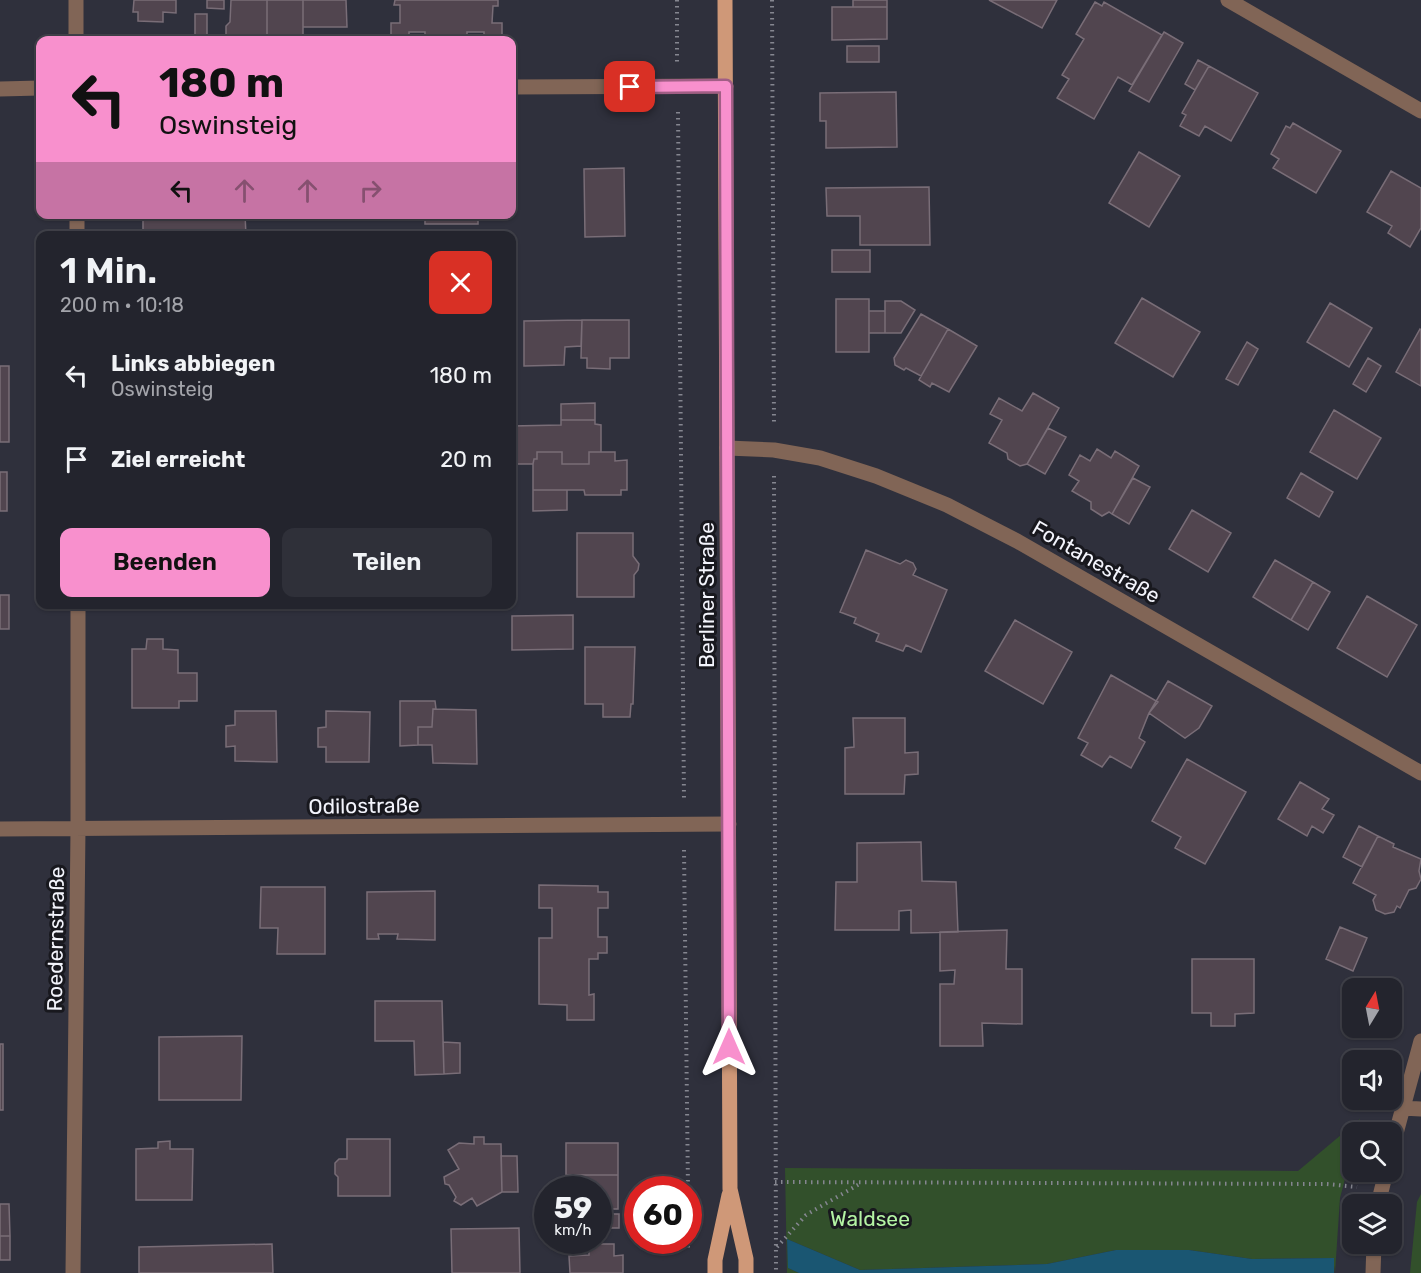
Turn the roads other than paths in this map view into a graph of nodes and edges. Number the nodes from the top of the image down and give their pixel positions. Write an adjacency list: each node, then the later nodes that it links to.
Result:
1 (76, 0): 4 (street)
2 (725, 0): 5 (main road, Berliner Straße)
3 (1228, 0): 9 (street)
4 (76, 36)
5 (726, 86): 6 (street); 10 (main road, Berliner Straße)
6 (516, 87)
7 (36, 88): 8 (street)
8 (0, 89)
9 (1421, 111)
10 (727, 448): 12 (street, Fontanestraße); 13 (main road, Berliner Straße)
11 (78, 609): 15 (street, Roedernstraße)
12 (1421, 773)
13 (729, 824): 15 (street, Odilostraße); 19 (main road, Berliner Straße)
14 (0, 829): 15 (street, Odilostraße)
15 (78, 829): 21 (street, Roedernstraße)
16 (1421, 1041): 17 (street)
17 (1402, 1108): 18 (street)
18 (1421, 1108)
19 (730, 1189): 22 (main road, Berliner Straße); 23 (main road, Berliner Straße)
20 (1374, 1254): 24 (street)
21 (73, 1273)
22 (715, 1273)
23 (746, 1273)
24 (1373, 1273)

